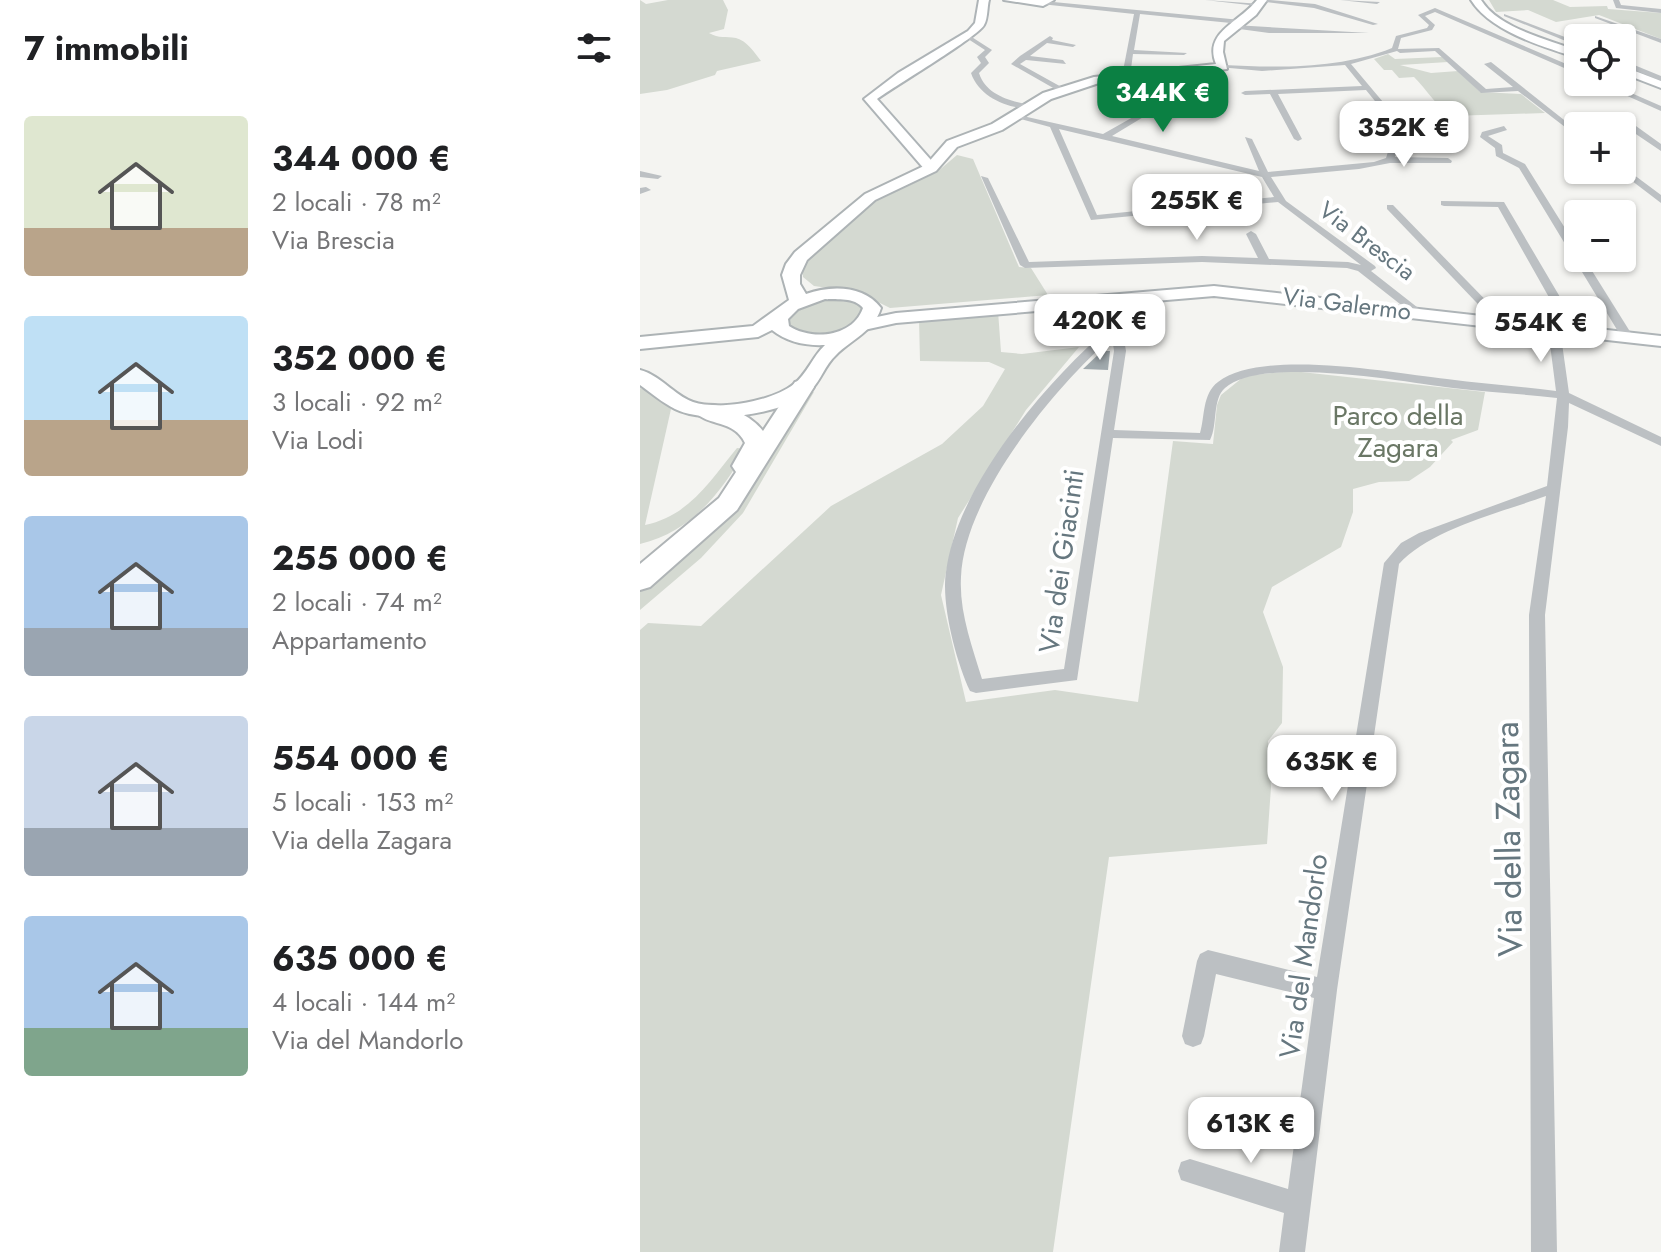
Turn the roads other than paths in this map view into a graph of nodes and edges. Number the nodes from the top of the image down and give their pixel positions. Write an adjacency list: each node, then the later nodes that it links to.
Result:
1 (984, 0): 23 (street)
2 (1009, 0): 10 (street)
3 (1119, 0): 13 (street)
4 (1208, 0): 11 (street)
5 (1343, 0): 9 (street)
6 (1476, 0): 24 (street)
7 (1484, 0): 24 (street)
8 (1277, 1): 11 (street); 20 (street)
9 (1377, 1): 17 (street)
10 (1046, 2): 15 (street)
11 (1260, 2): 21 (main road)
12 (1617, 4): 14 (street)
13 (1132, 5): 15 (street); 16 (street)
14 (1661, 11)
15 (1125, 12): 16 (street)
16 (1137, 13): 21 (street); 30 (street)
17 (1375, 15)
18 (1506, 15): 24 (street)
19 (1597, 17): 26 (street)
20 (1375, 24)
21 (1237, 25): 22 (street); 38 (main road)
22 (1366, 33)
23 (967, 36): 51 (street); 65 (street)
24 (1555, 40): 25 (street); 28 (street)
25 (1564, 41)
26 (1661, 41)
27 (1073, 45): 32 (street)
28 (1564, 45)
29 (1400, 51): 46 (street)
30 (1130, 52): 31 (street); 42 (street)
31 (1184, 53)
32 (1022, 57): 33 (street); 47 (street)
33 (1063, 62)
34 (1347, 63): 37 (street); 38 (street); 45 (street)
35 (1488, 64): 46 (street)
36 (1661, 64): 39 (street)
37 (1564, 66)
38 (1223, 67): 42 (main road)
39 (1636, 68)
40 (1636, 72): 43 (street)
41 (1636, 74): 44 (street)
42 (1126, 76): 47 (main road)
43 (1661, 79)
44 (1661, 87)
45 (1368, 88): 48 (street); 63 (street)
46 (1520, 89): 55 (street)
47 (1062, 91): 51 (main road)
48 (1273, 92): 49 (street); 61 (street)
49 (1245, 93)
50 (1632, 96): 52 (street)
51 (1027, 107): 54 (main road)
52 (1661, 109)
53 (1142, 114): 59 (street)
54 (1014, 116): 56 (street); 65 (main road)
55 (1564, 119)
56 (1053, 125): 59 (street); 71 (street)
57 (1504, 128): 76 (street)
58 (1636, 130): 62 (street)
59 (1105, 137): 67 (street)
60 (1248, 139): 67 (street, Via Brescia)
61 (1298, 139)
62 (1661, 148)
63 (1390, 160): 64 (street); 67 (street)
64 (1448, 161)
65 (931, 168): 79 (main road)
66 (640, 174): 68 (street)
67 (1265, 175): 71 (street, Via Brescia)
68 (658, 176)
69 (984, 178): 77 (street)
70 (1636, 180): 72 (street)
71 (1280, 199): 83 (street, Via Brescia)
72 (1661, 200)
73 (1444, 203): 89 (street)
74 (1390, 207): 86 (street)
75 (1251, 234): 77 (street)
76 (1564, 234)
77 (1265, 261): 83 (street)
78 (1587, 272): 90 (street)
79 (791, 275): 80 (main road); 82 (main road)
80 (830, 293): 82 (main road); 85 (main road)
81 (1119, 298): 83 (street, Via Galermo); 85 (street, Via Galermo); 87 (street, Via dei Giacinti)
82 (797, 302): 84 (main road)
83 (1423, 314): 86 (street, Via Galermo)
84 (779, 318): 85 (main road); 92 (main road)
85 (861, 322): 94 (main road)
86 (1502, 323): 88 (street, Via Galermo)
87 (1116, 328): 100 (street, Via dei Giacinti); 100 (street, Via dei Giacinti)
88 (1554, 329): 89 (street, Via Galermo); 95 (street)
89 (1574, 331): 90 (street, Via Galermo)
90 (1628, 338): 91 (street, Via Galermo)
91 (1661, 341)
92 (640, 343)
93 (640, 376): 97 (main road)
94 (803, 387): 97 (main road); 104 (highway)
95 (1563, 395): 96 (street); 99 (street, Via della Zagara); 100 (street)
96 (1578, 402): 98 (street); 99 (street)
97 (706, 411): 103 (highway)
98 (1596, 411): 99 (street); 101 (street)
99 (1566, 422): 102 (street, Via della Zagara)
100 (1106, 434)
101 (1661, 442)
102 (1554, 488): 105 (street, Via del Mandorlo); 110 (street, Via della Zagara)
103 (640, 551)
104 (640, 580)
105 (1326, 990): 106 (street); 108 (street, Via del Mandorlo)
106 (1193, 1036)
107 (1190, 1171): 108 (street)
108 (1298, 1205): 109 (street, Via del Mandorlo)
109 (1292, 1252)
110 (1544, 1252)

